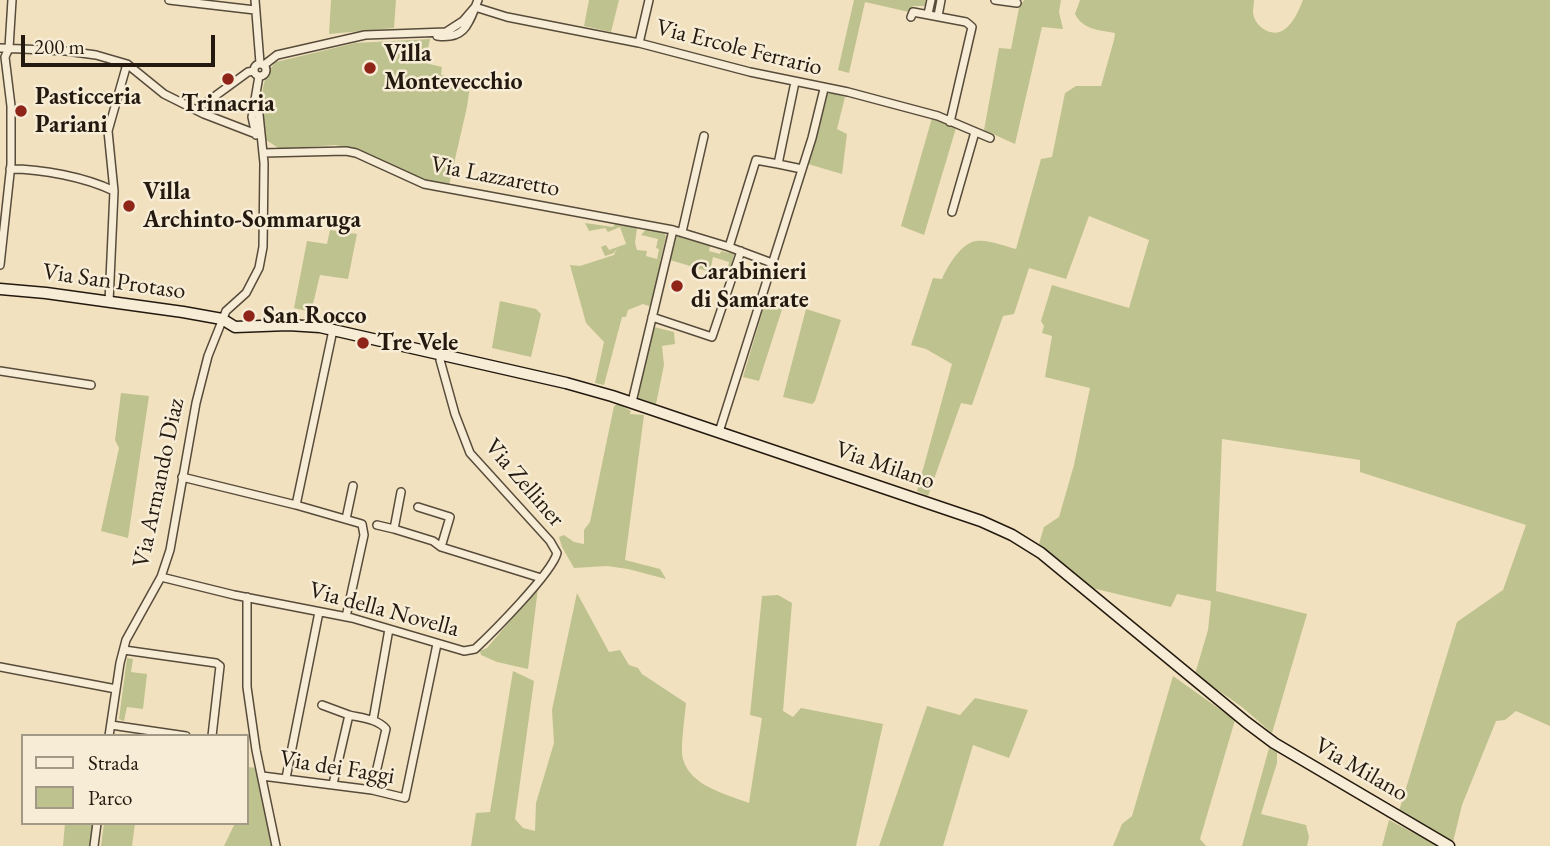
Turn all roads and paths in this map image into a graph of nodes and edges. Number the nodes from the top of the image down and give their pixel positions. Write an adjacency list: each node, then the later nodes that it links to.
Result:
1 (12, 0): 15 (street)
2 (169, 0): 10 (street)
3 (255, 0): 10 (street)
4 (649, 0): 14 (street)
5 (931, 0): 11 (street)
6 (941, 0): 12 (street)
7 (995, 0): 9 (street)
8 (477, 3): 14 (street, Via Ercole Ferrario); 17 (street)
9 (1017, 3)
10 (255, 10): 17 (street)
11 (928, 14): 12 (street); 13 (street)
12 (938, 16): 25 (street)
13 (911, 17)
14 (639, 43): 19 (street, Via Ercole Ferrario)
15 (4, 48): 16 (street); 34 (street)
16 (127, 64): 22 (street); 36 (street)
17 (262, 64): 18 (street)
18 (256, 73): 21 (street); 22 (street)
19 (795, 82): 20 (street, Via Ercole Ferrario); 33 (street)
20 (824, 89): 25 (street, Via Ercole Ferrario); 35 (street)
21 (257, 95): 23 (street); 24 (street)
22 (196, 110): 26 (street)
23 (260, 115): 24 (street); 31 (street)
24 (253, 121): 26 (street); 28 (street)
25 (950, 122): 27 (street, Via Ercole Ferrario)
26 (236, 127): 28 (street)
27 (975, 132): 30 (street, Via Ercole Ferrario); 37 (street)
28 (256, 134): 31 (street)
29 (704, 136): 40 (street)
30 (989, 138)
31 (262, 149): 38 (street, Via Lazzaretto); 48 (street)
32 (0, 163): 34 (street)
33 (778, 164): 35 (street); 41 (street)
34 (10, 167): 36 (street); 39 (street)
35 (802, 169): 43 (street)
36 (114, 191): 46 (street)
37 (952, 212)
38 (673, 230): 40 (street, Via Lazzaretto); 47 (street)
39 (1, 232): 44 (street)
40 (682, 232): 41 (street, Via Lazzaretto)
41 (729, 247): 42 (street, Via Lazzaretto)
42 (741, 251): 43 (street, Via Lazzaretto); 47 (street)
43 (772, 263): 54 (street)
44 (0, 265)
45 (0, 289): 46 (street, Via San Protaso)
46 (109, 302): 48 (street, Via San Protaso)
47 (652, 317): 53 (street)
48 (222, 320): 49 (street, Via Milano); 55 (street, Via Armando Diaz)
49 (333, 330): 50 (street, Via Milano); 58 (street)
50 (441, 354): 53 (street, Via Milano); 64 (street, Via Zelliner)
51 (0, 371): 52 (street)
52 (92, 385)
53 (632, 402): 54 (street, Via Milano)
54 (719, 432): 89 (street, Via Milano)
55 (182, 477): 58 (street); 65 (street, Via Armando Diaz)
56 (353, 486): 60 (street)
57 (401, 492): 62 (street)
58 (296, 505): 60 (street)
59 (418, 508): 63 (street)
60 (345, 519): 69 (street)
61 (377, 525): 62 (street)
62 (394, 529): 63 (street)
63 (441, 547): 66 (street)
64 (556, 556): 66 (street, Via della Novella)
65 (161, 577): 67 (street, Via della Novella); 72 (street, Via Armando Diaz)
66 (541, 578): 71 (street, Via della Novella)
67 (247, 597): 68 (street, Via della Novella); 82 (street)
68 (319, 612): 69 (street, Via della Novella); 83 (street)
69 (346, 617): 70 (street, Via della Novella)
70 (389, 629): 71 (street, Via della Novella); 77 (street)
71 (437, 644): 85 (street, Via dei Faggi)
72 (124, 650): 74 (street, Via Armando Diaz); 81 (street)
73 (0, 667): 74 (street)
74 (116, 689): 78 (street, Via Armando Diaz)
75 (321, 705): 76 (street)
76 (349, 715): 77 (street); 84 (street)
77 (373, 720): 85 (street)
78 (111, 725): 79 (street, Via Armando Diaz); 80 (street)
79 (110, 734)
80 (173, 734)
81 (212, 734)
82 (262, 776): 83 (street, Via dei Faggi); 88 (street)
83 (286, 778): 84 (street, Via dei Faggi)
84 (333, 784): 85 (street, Via dei Faggi)
85 (373, 790)
86 (97, 825): 87 (street)
87 (94, 846)
88 (276, 846)
89 (1449, 846)

